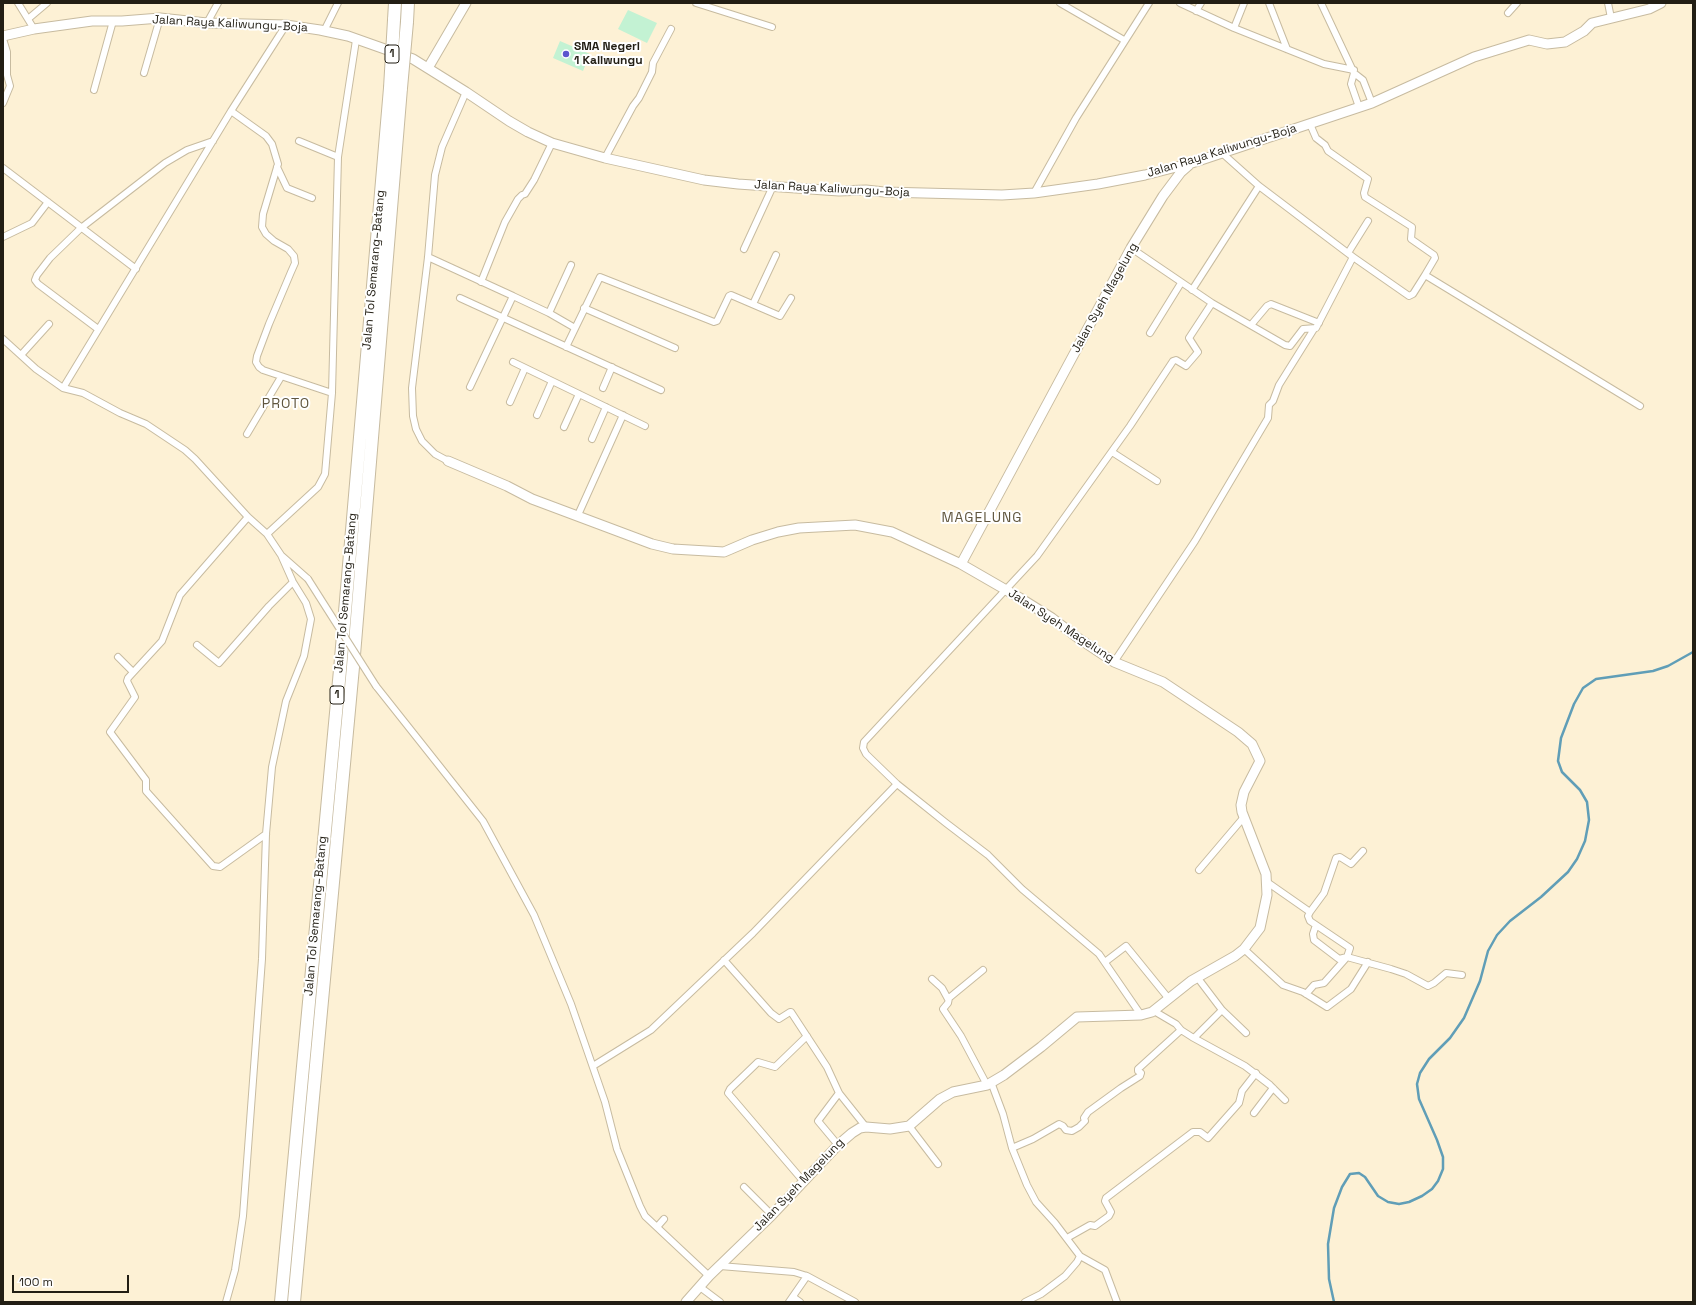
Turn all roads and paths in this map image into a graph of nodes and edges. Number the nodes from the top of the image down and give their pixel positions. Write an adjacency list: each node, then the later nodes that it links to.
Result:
1 (18, 3): 23 (street)
2 (47, 3): 23 (street)
3 (218, 3): 25 (street)
4 (338, 3): 31 (street)
5 (395, 3): 40 (highway, Jalan Tol Semarang–Batang / 1, bridge)
6 (408, 3): 40 (highway, Jalan Tol Semarang–Batang / 1, bridge)
7 (466, 3): 37 (street)
8 (696, 3): 27 (street)
9 (1060, 3): 35 (street)
10 (1149, 3): 35 (street)
11 (1180, 3): 19 (street)
12 (1201, 3): 19 (street)
13 (1244, 3): 28 (street)
14 (1269, 3): 36 (street)
15 (1322, 3): 38 (street)
16 (1516, 3): 20 (street)
17 (1608, 3): 22 (street)
18 (1661, 3): 22 (street, Jalan Raya Kaliwungu-Boja)
19 (1196, 11): 28 (street)
20 (1508, 13)
21 (160, 18): 24 (street, Jalan Raya Kaliwungu-Boja); 25 (street, Jalan Raya Kaliwungu-Boja); 39 (street)
22 (1611, 18): 44 (street, Jalan Raya Kaliwungu-Boja)
23 (28, 19): 29 (street)
24 (114, 21): 29 (street, Jalan Raya Kaliwungu-Boja); 41 (street)
25 (207, 23): 26 (street, Jalan Raya Kaliwungu-Boja)
26 (286, 25): 31 (street, Jalan Raya Kaliwungu-Boja); 46 (street)
27 (772, 27)
28 (1234, 28): 36 (street)
29 (34, 29): 32 (street, Jalan Raya Kaliwungu-Boja)
30 (671, 29): 53 (street)
31 (324, 31): 34 (street, Jalan Raya Kaliwungu-Boja)
32 (3, 36)
33 (3, 39): 43 (street)
34 (356, 40): 37 (street, Jalan Raya Kaliwungu-Boja); 52 (street)
35 (1124, 40): 59 (street)
36 (1287, 48): 38 (street)
37 (428, 68): 42 (street, Jalan Raya Kaliwungu-Boja)
38 (1354, 71): 44 (street); 45 (street)
39 (144, 73)
40 (395, 88): 181 (highway, Jalan Tol Semarang–Batang / 1); 182 (highway, Jalan Tol Semarang–Batang / 1)
41 (94, 90)
42 (466, 92): 50 (street, Jalan Raya Kaliwungu-Boja); 69 (street)
43 (3, 103)
44 (1372, 103): 45 (street, Jalan Raya Kaliwungu-Boja)
45 (1359, 107): 47 (street, Jalan Raya Kaliwungu-Boja)
46 (231, 111): 48 (street); 55 (street)
47 (1310, 124): 51 (street, Jalan Raya Kaliwungu-Boja); 72 (street)
48 (213, 141): 63 (street); 71 (street)
49 (299, 142): 52 (street)
50 (552, 143): 53 (street, Jalan Raya Kaliwungu-Boja); 73 (street)
51 (1222, 153): 54 (street, Jalan Raya Kaliwungu-Boja); 58 (street)
52 (338, 157): 104 (street)
53 (605, 158): 57 (street, Jalan Raya Kaliwungu-Boja)
54 (1192, 162): 59 (street, Jalan Raya Kaliwungu-Boja); 65 (street, Jalan Syeh Magelung)
55 (277, 167): 60 (street); 98 (street)
56 (3, 168): 61 (street)
57 (773, 186): 59 (street, Jalan Raya Kaliwungu-Boja); 66 (street)
58 (1259, 186): 68 (street); 75 (street)
59 (1034, 193)
60 (312, 198)
61 (48, 202): 63 (street); 64 (street)
62 (1368, 221): 68 (street)
63 (81, 228): 71 (street); 88 (street)
64 (3, 237)
65 (1131, 248): 74 (street); 122 (street, Jalan Syeh Magelung)
66 (744, 249)
67 (776, 255): 80 (street)
68 (1350, 255): 72 (street); 84 (street)
69 (428, 257): 73 (street); 116 (street)
70 (571, 265): 82 (street)
71 (136, 269): 88 (street)
72 (1425, 275): 107 (street)
73 (481, 282): 76 (street)
74 (1181, 283): 75 (street); 90 (street)
75 (1192, 290): 79 (street)
76 (513, 296): 82 (street); 83 (street)
77 (460, 298): 83 (street)
78 (791, 298): 80 (street)
79 (1212, 303): 86 (street); 115 (street)
80 (753, 304): 81 (street)
81 (584, 308): 87 (street); 93 (street)
82 (549, 313): 87 (street)
83 (502, 318): 92 (street); 100 (street)
84 (1319, 323): 86 (street); 89 (street)
85 (49, 324): 94 (street)
86 (1251, 324): 89 (street)
87 (575, 328): 92 (street)
88 (98, 329): 101 (street)
89 (1314, 330): 127 (street)
90 (1150, 333)
91 (3, 339): 94 (street)
92 (566, 347): 96 (street)
93 (674, 348)
94 (20, 355): 101 (street)
95 (513, 362): 97 (street)
96 (612, 367): 102 (street); 103 (street)
97 (525, 368): 99 (street); 106 (street)
98 (281, 377): 104 (street); 113 (street)
99 (552, 381): 105 (street); 109 (street)
100 (470, 387)
101 (63, 388): 119 (street)
102 (603, 388)
103 (661, 390)
104 (332, 393): 120 (street)
105 (579, 394): 108 (street); 112 (street)
106 (510, 402)
107 (1640, 406)
108 (606, 407): 110 (street); 114 (street)
109 (537, 415)
110 (623, 415): 111 (street); 118 (street)
111 (645, 426)
112 (564, 427)
113 (247, 434)
114 (592, 439)
115 (1112, 452): 117 (street); 124 (street)
116 (448, 461): 118 (street)
117 (1157, 481)
118 (578, 515): 122 (street)
119 (248, 517): 120 (street); 128 (street)
120 (267, 534): 121 (street)
121 (281, 555): 123 (street); 156 (street, bridge)
122 (961, 564): 124 (street, Jalan Syeh Magelung)
123 (293, 582): 125 (street); 131 (street)
124 (1005, 589): 127 (street, Jalan Syeh Magelung); 129 (street)
125 (197, 645)
126 (118, 657): 128 (street)
127 (1114, 662): 130 (street, Jalan Syeh Magelung)
128 (133, 672): 131 (street)
129 (898, 784): 139 (street); 140 (street)
130 (1244, 817): 133 (street); 134 (street, Jalan Syeh Magelung)
131 (266, 834): 180 (street)
132 (1363, 851): 135 (street)
133 (1199, 870)
134 (1267, 882): 135 (street); 137 (street, Jalan Syeh Magelung)
135 (1310, 912): 136 (street)
136 (1316, 925): 138 (street); 138 (street)
137 (1244, 949): 144 (street, Jalan Syeh Magelung); 146 (street)
138 (1347, 957): 141 (street); 146 (street)
139 (724, 960): 154 (street); 156 (street)
140 (1105, 962): 147 (street); 151 (street)
141 (1368, 962): 143 (street); 146 (street)
142 (983, 970): 148 (street)
143 (1462, 975)
144 (1197, 977): 147 (street, Jalan Syeh Magelung); 149 (street)
145 (932, 979): 148 (street)
146 (1306, 994)
147 (1169, 998): 150 (street, Jalan Syeh Magelung)
148 (948, 1000): 158 (street)
149 (1222, 1010): 153 (street); 155 (street)
150 (1154, 1011): 151 (street, Jalan Syeh Magelung); 152 (street)
151 (1141, 1015): 158 (street, Jalan Syeh Magelung)
152 (1181, 1030): 155 (street); 166 (street)
153 (1246, 1033)
154 (807, 1036): 160 (street); 168 (street)
155 (1194, 1038): 157 (street)
156 (593, 1066): 172 (street)
157 (1256, 1073): 159 (street); 173 (street)
158 (989, 1084): 163 (street, Jalan Syeh Magelung); 166 (street)
159 (1273, 1088): 161 (street); 162 (street)
160 (839, 1093): 164 (street); 165 (street)
161 (1285, 1100)
162 (1254, 1113)
163 (909, 1126): 164 (street, Jalan Syeh Magelung); 167 (street)
164 (866, 1128): 165 (street, Jalan Syeh Magelung)
165 (838, 1145): 168 (street, Jalan Syeh Magelung)
166 (1012, 1148): 173 (street)
167 (938, 1164)
168 (804, 1182): 170 (street, Jalan Syeh Magelung)
169 (744, 1187): 170 (street)
170 (772, 1214): 175 (street, Jalan Syeh Magelung)
171 (664, 1219): 172 (street)
172 (657, 1227): 176 (street)
173 (1067, 1238): 174 (street)
174 (1080, 1256): 187 (street); 188 (street)
175 (720, 1266): 176 (street, Jalan Syeh Magelung); 177 (street)
176 (709, 1276): 178 (street, Jalan Syeh Magelung)
177 (808, 1276): 179 (street); 186 (street)
178 (700, 1287): 183 (street, Jalan Syeh Magelung); 184 (street)
179 (791, 1299): 185 (street)
180 (226, 1302)
181 (281, 1302)
182 (294, 1302)
183 (686, 1302)
184 (720, 1302)
185 (800, 1302)
186 (855, 1302)
187 (1025, 1302)
188 (1117, 1302)

